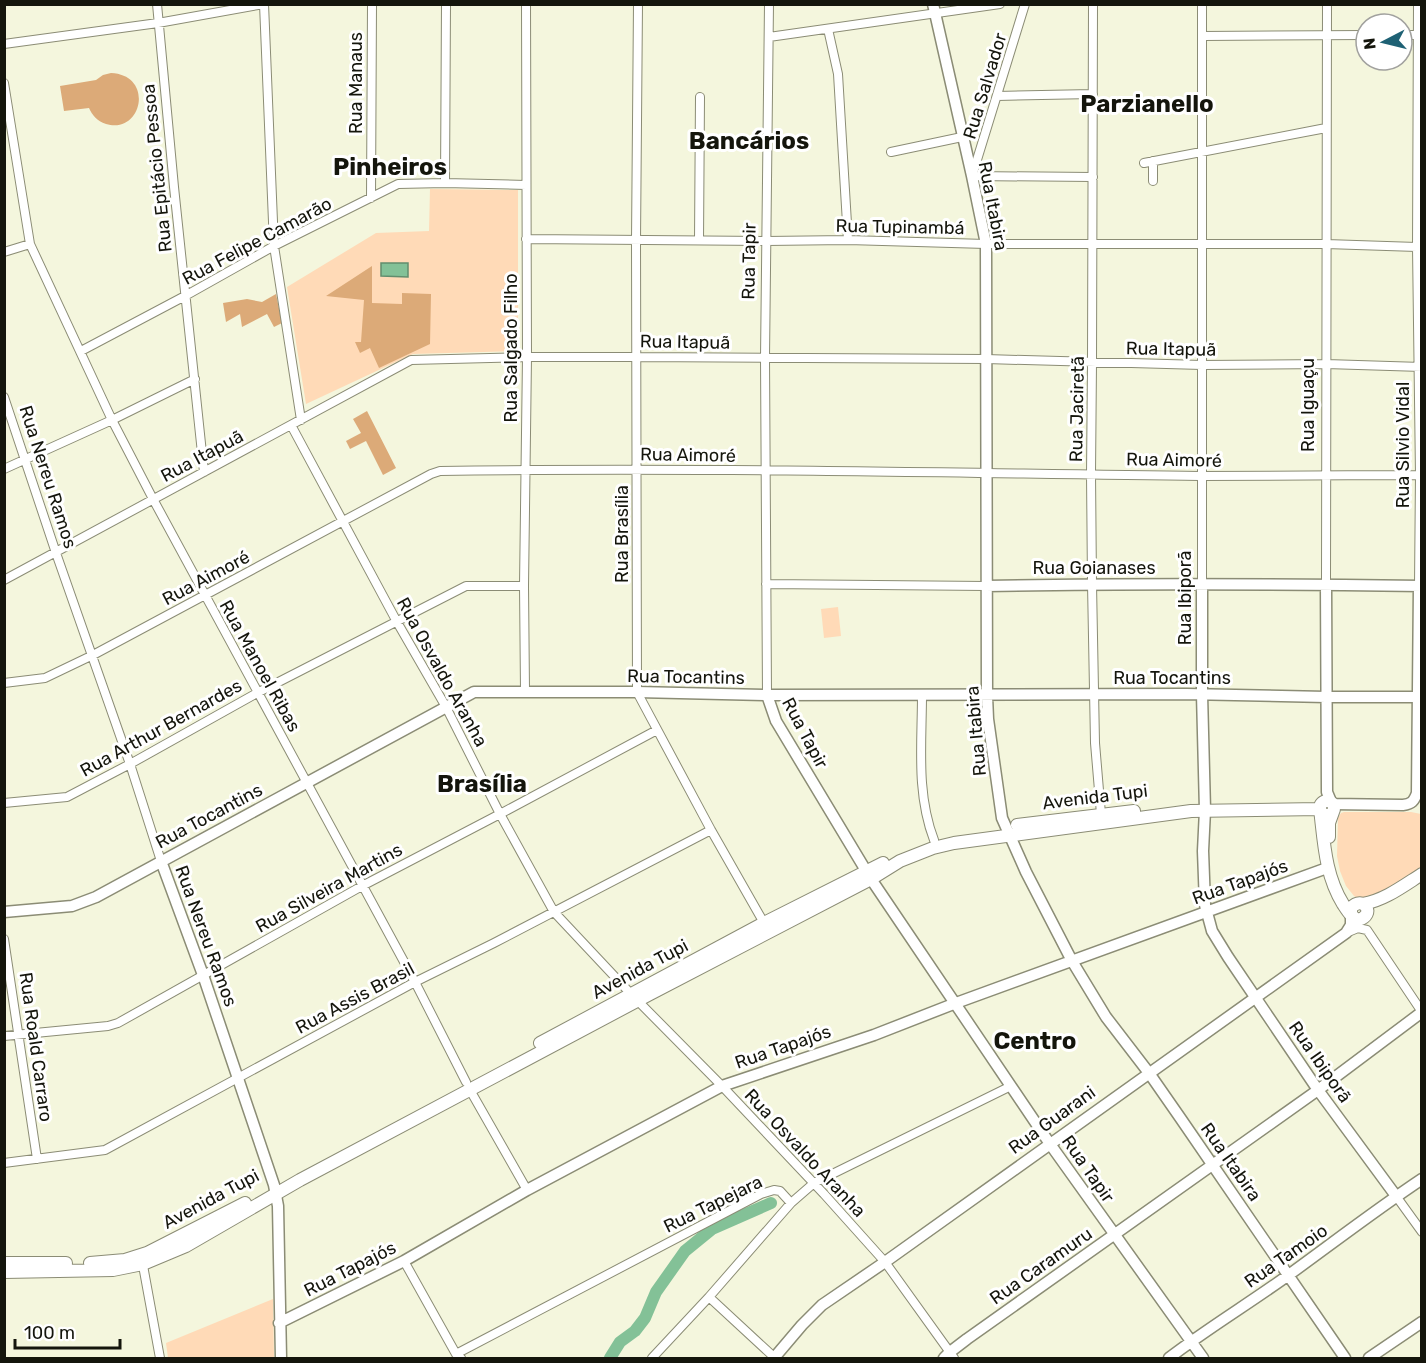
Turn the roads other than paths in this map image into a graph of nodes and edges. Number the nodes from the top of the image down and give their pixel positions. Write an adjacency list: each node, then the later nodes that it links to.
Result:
1 (157, 4): 15 (street, Rua Epitácio Pessoa)
2 (264, 4): 15 (street); 49 (street)
3 (372, 4): 38 (street, Rua Manaus)
4 (446, 4): 36 (street)
5 (526, 4): 37 (street, Rua Salgado Filho)
6 (638, 4): 40 (street, Rua Brasília)
7 (769, 4): 21 (street, Rua Tapir)
8 (1000, 4): 14 (street)
9 (1025, 4): 25 (street, Rua Salvador)
10 (1093, 4): 24 (street, Rua Jaciretã)
11 (1203, 4): 19 (street, Rua Ibiporã)
12 (1327, 4): 20 (street, Rua Iguaçu)
13 (1418, 4): 18 (street, Rua Silvio Vidal)
14 (934, 9): 16 (street); 28 (street, Rua Itabira)
15 (158, 23): 22 (street); 52 (street, Rua Epitácio Pessoa)
16 (828, 29): 21 (street); 42 (street)
17 (1354, 35): 20 (street)
18 (1420, 35): 50 (street, Rua Silvio Vidal)
19 (1203, 36): 20 (street); 30 (street, Rua Ibiporã)
20 (1327, 36): 27 (street, Rua Iguaçu)
21 (769, 37): 43 (street, Rua Tapir)
22 (4, 44)
23 (4, 82): 46 (street, Rua Manoel Ribas)
24 (1093, 94): 25 (street); 34 (street, Rua Jaciretã)
25 (997, 96): 33 (street, Rua Salvador)
26 (700, 97): 41 (street)
27 (1326, 128): 30 (street); 48 (street, Rua Iguaçu)
28 (962, 137): 29 (street); 33 (street, Rua Itabira)
29 (891, 152)
30 (1203, 152): 31 (street); 45 (street, Rua Ibiporã)
31 (1153, 161): 32 (street); 35 (street)
32 (1144, 163)
33 (972, 176): 34 (street); 47 (street, Rua Itabira)
34 (1093, 177): 44 (street, Rua Jaciretã)
35 (1153, 181)
36 (445, 183): 37 (street, Rua Felipe Camarão); 38 (street, Rua Felipe Camarão)
37 (526, 185): 39 (street, Rua Salgado Filho)
38 (371, 198): 49 (street, Rua Felipe Camarão)
39 (526, 239): 40 (street, Rua Tupinambá); 54 (street, Rua Salgado Filho)
40 (636, 240): 41 (street, Rua Tupinambá); 55 (street, Rua Brasília)
41 (699, 240): 43 (street, Rua Tupinambá)
42 (848, 240): 43 (street, Rua Tupinambá); 47 (street, Rua Tupinambá)
43 (766, 241): 56 (street, Rua Tapir)
44 (1092, 243): 45 (street, Rua Tupinambá); 47 (street, Rua Tupinambá); 58 (street, Rua Jaciretã)
45 (1202, 243): 48 (street, Rua Tupinambá); 59 (street, Rua Ibiporã)
46 (30, 244): 51 (street); 53 (street, Rua Manoel Ribas)
47 (986, 244): 57 (street, Rua Itabira)
48 (1326, 244): 50 (street, Rua Tupinambá); 60 (street, Rua Iguaçu)
49 (274, 246): 52 (street, Rua Felipe Camarão); 65 (street)
50 (1417, 247): 61 (street, Rua Silvio Vidal)
51 (4, 252)
52 (185, 296): 53 (street, Rua Felipe Camarão); 62 (street, Rua Epitácio Pessoa)
53 (81, 351): 64 (street, Rua Manoel Ribas)
54 (527, 357): 55 (street, Rua Itapuã); 65 (street, Rua Itapuã); 70 (street, Rua Salgado Filho)
55 (636, 357): 56 (street, Rua Itapuã); 69 (street, Rua Brasília)
56 (765, 358): 57 (street, Rua Itapuã); 71 (street, Rua Tapir)
57 (986, 359): 58 (street, Rua Itapuã); 73 (street, Rua Itabira)
58 (1092, 363): 59 (street, Rua Itapuã); 74 (street, Rua Jaciretã)
59 (1202, 364): 60 (street, Rua Itapuã); 77 (street, Rua Ibiporã)
60 (1326, 364): 61 (street, Rua Itapuã); 75 (street, Rua Iguaçu)
61 (1420, 367): 76 (street, Rua Silvio Vidal)
62 (195, 378): 64 (street); 72 (street, Rua Epitácio Pessoa)
63 (4, 397): 67 (street, Rua Nereu Ramos)
64 (112, 420): 67 (street); 78 (street, Rua Manoel Ribas)
65 (301, 420): 66 (street, Rua Itapuã)
66 (291, 425): 72 (street, Rua Itapuã); 79 (street, Rua Osvaldo Aranha)
67 (25, 460): 68 (street); 80 (street, Rua Nereu Ramos)
68 (4, 469)
69 (637, 469): 70 (street, Rua Aimoré); 71 (street, Rua Aimoré); 94 (street, Rua Brasília)
70 (526, 470): 79 (street, Rua Aimoré); 86 (street, Rua Salgado Filho)
71 (766, 471): 73 (street, Rua Aimoré); 82 (street, Rua Tapir)
72 (204, 472): 78 (street, Rua Itapuã)
73 (986, 472): 74 (street, Rua Aimoré); 87 (street, Rua Itabira)
74 (1091, 474): 77 (street, Rua Aimoré); 83 (street, Rua Jaciretã)
75 (1325, 475): 76 (street, Rua Aimoré); 77 (street, Rua Aimoré); 85 (street, Rua Iguaçu)
76 (1421, 475): 88 (street, Rua Silvio Vidal)
77 (1201, 476): 84 (street, Rua Ibiporã)
78 (153, 499): 80 (street, Rua Itapuã); 89 (street, Rua Manoel Ribas)
79 (343, 522): 89 (street, Rua Aimoré); 90 (street, Rua Osvaldo Aranha)
80 (56, 553): 81 (street, Rua Itapuã); 91 (street, Rua Nereu Ramos)
81 (4, 580)
82 (766, 584): 87 (street, Rua Goianases); 99 (street, Rua Tapir)
83 (1092, 584): 84 (street, Rua Goianases); 87 (street, Rua Goianases); 97 (street, Rua Jaciretã)
84 (1202, 584): 85 (street, Rua Goianases); 98 (street, Rua Ibiporã)
85 (1326, 584): 88 (street, Rua Goianases); 101 (street, Rua Iguaçu)
86 (524, 585): 90 (street, Rua Arthur Bernardes); 93 (street, Rua Salgado Filho)
87 (986, 586): 100 (street, Rua Itabira)
88 (1420, 586): 102 (street, Rua Silvio Vidal)
89 (204, 596): 91 (street, Rua Aimoré); 95 (street, Rua Manoel Ribas)
90 (397, 622): 95 (street, Rua Arthur Bernardes); 103 (street, Rua Osvaldo Aranha)
91 (93, 655): 92 (street, Rua Aimoré); 105 (street, Rua Nereu Ramos)
92 (4, 683)
93 (525, 691): 94 (street, Rua Tocantins); 103 (street, Rua Tocantins)
94 (637, 692): 99 (street, Rua Tocantins); 104 (street, Rua Brasília)
95 (257, 693): 105 (street, Rua Arthur Bernardes); 106 (street, Rua Manoel Ribas)
96 (922, 694): 99 (street, Rua Tocantins); 100 (street, Rua Tocantins); 114 (street)
97 (1094, 694): 98 (street, Rua Tocantins); 100 (street, Rua Tocantins); 111 (street, Rua Jaciretã)
98 (1202, 694): 101 (street, Rua Tocantins); 108 (street, Rua Ibiporã)
99 (767, 695): 118 (street, Rua Tapir)
100 (987, 696): 113 (street, Rua Itabira)
101 (1326, 697): 102 (street, Rua Tocantins); 109 (street, Rua Iguaçu)
102 (1420, 698): 109 (street, Rua Silvio Vidal)
103 (446, 707): 106 (street, Rua Tocantins); 110 (street, Rua Osvaldo Aranha)
104 (657, 730): 110 (street, Rua Silveira Martins); 112 (street, Rua Brasília)
105 (130, 764): 107 (street, Rua Arthur Bernardes); 115 (street, Rua Nereu Ramos)
106 (306, 783): 115 (street, Rua Tocantins); 120 (street, Rua Manoel Ribas)
107 (4, 802)
108 (1204, 806): 109 (main road, Avenida Tupi); 111 (main road, Avenida Tupi); 113 (main road, Avenida Tupi); 122 (street, Rua Ibiporã)
109 (1327, 807): 116 (main road, Rua Iguaçu); 121 (main road, Rua Iguaçu)
110 (501, 814): 120 (street, Rua Silveira Martins); 124 (street, Rua Osvaldo Aranha)
111 (1101, 814): 113 (main road, Avenida Tupi)
112 (711, 830): 124 (street, Rua Assis Brasil); 126 (street, Rua Brasília)
113 (1007, 831): 114 (main road, Avenida Tupi); 118 (main road, Avenida Tupi); 130 (street, Rua Itabira)
114 (934, 840): 118 (main road, Avenida Tupi)
115 (161, 861): 123 (street, Rua Tocantins); 131 (street, Rua Nereu Ramos)
116 (1327, 868): 122 (street, Rua Tapajós); 125 (main road, Rua Iguaçu)
117 (1422, 874): 121 (main road)
118 (869, 875): 126 (main road, Avenida Tupi); 134 (main road, Avenida Tupi); 135 (street, Rua Tapir)
119 (1422, 880): 121 (main road)
120 (362, 886): 131 (street, Rua Silveira Martins); 132 (street, Rua Manoel Ribas)
121 (1363, 908): 125 (main road); 127 (street)
122 (1207, 911): 130 (street, Rua Tapajós); 133 (street, Rua Ibiporã)
123 (4, 912)
124 (554, 912): 132 (street, Rua Assis Brasil); 134 (street, Rua Osvaldo Aranha)
125 (1351, 915): 128 (street)
126 (764, 923): 134 (main road, Avenida Tupi)
127 (1367, 930): 128 (street); 136 (street)
128 (1346, 933): 133 (street, Rua Guarani)
129 (4, 939): 137 (street, Rua Roald Carraro)
130 (1072, 961): 135 (street, Rua Tapajós); 139 (street, Rua Itabira)
131 (203, 975): 137 (street, Rua Silveira Martins); 140 (street, Rua Nereu Ramos)
132 (415, 982): 140 (street, Rua Assis Brasil); 141 (street, Rua Manoel Ribas)
133 (1256, 996): 139 (street, Rua Guarani); 144 (street, Rua Ibiporã)
134 (635, 997): 141 (main road, Avenida Tupi); 142 (street, Rua Osvaldo Aranha)
135 (956, 1003): 142 (street, Rua Tapajós); 143 (street, Rua Tapir)
136 (1422, 1012): 144 (street, Rua Caramuru)
137 (19, 1034): 138 (street, Rua Silveira Martins); 146 (street, Rua Roald Carraro)
138 (4, 1036)
139 (1149, 1073): 145 (street, Rua Guarani); 148 (street, Rua Itabira)
140 (238, 1078): 146 (street, Rua Assis Brasil); 151 (street, Rua Nereu Ramos)
141 (468, 1086): 151 (main road, Avenida Tupi); 152 (street, Rua Manoel Ribas)
142 (722, 1086): 150 (street, Rua Osvaldo Aranha); 152 (street, Rua Tapajós)
143 (1011, 1086): 145 (street, Rua Tapir); 150 (street)
144 (1318, 1090): 148 (street, Rua Caramuru); 153 (street, Rua Ibiporã)
145 (1050, 1144): 156 (street, Rua Tapir); 159 (street, Rua Guarani)
146 (37, 1159): 147 (street, Rua Assis Brasil)
147 (4, 1163)
148 (1212, 1164): 156 (street, Rua Caramuru); 162 (street, Rua Itabira)
149 (1422, 1179): 153 (street, Rua Tamoio)
150 (814, 1183): 154 (street); 159 (street, Rua Osvaldo Aranha)
151 (275, 1189): 157 (main road, Avenida Tupi); 165 (street, Rua Nereu Ramos)
152 (527, 1190): 158 (street, Rua Tapajós)
153 (1396, 1196): 155 (street, Rua Ibiporã); 162 (street, Rua Tamoio)
154 (791, 1203): 163 (street); 167 (street, Rua Tapejara)
155 (1422, 1232)
156 (1114, 1234): 166 (street, Rua Tapir); 168 (street, Rua Caramuru)
157 (142, 1260): 160 (main road, Avenida Tupi); 161 (main road, Avenida Tupi); 169 (street)
158 (404, 1261): 165 (street, Rua Tapajós); 167 (street)
159 (885, 1262): 168 (street, Rua Osvaldo Aranha); 170 (street, Rua Guarani)
160 (4, 1263)
161 (4, 1272)
162 (1289, 1275): 166 (street, Rua Tamoio); 175 (street, Rua Itabira)
163 (709, 1297): 170 (street); 172 (street)
164 (1422, 1322): 176 (street)
165 (279, 1323): 171 (street, Rua Nereu Ramos)
166 (1191, 1342): 173 (street, Rua Tamoio); 174 (street, Rua Tapir)
167 (458, 1356)
168 (949, 1356)
169 (158, 1358)
170 (774, 1358)
171 (281, 1359)
172 (652, 1359)
173 (1169, 1359)
174 (1203, 1359)
175 (1345, 1359)
176 (1369, 1359)

